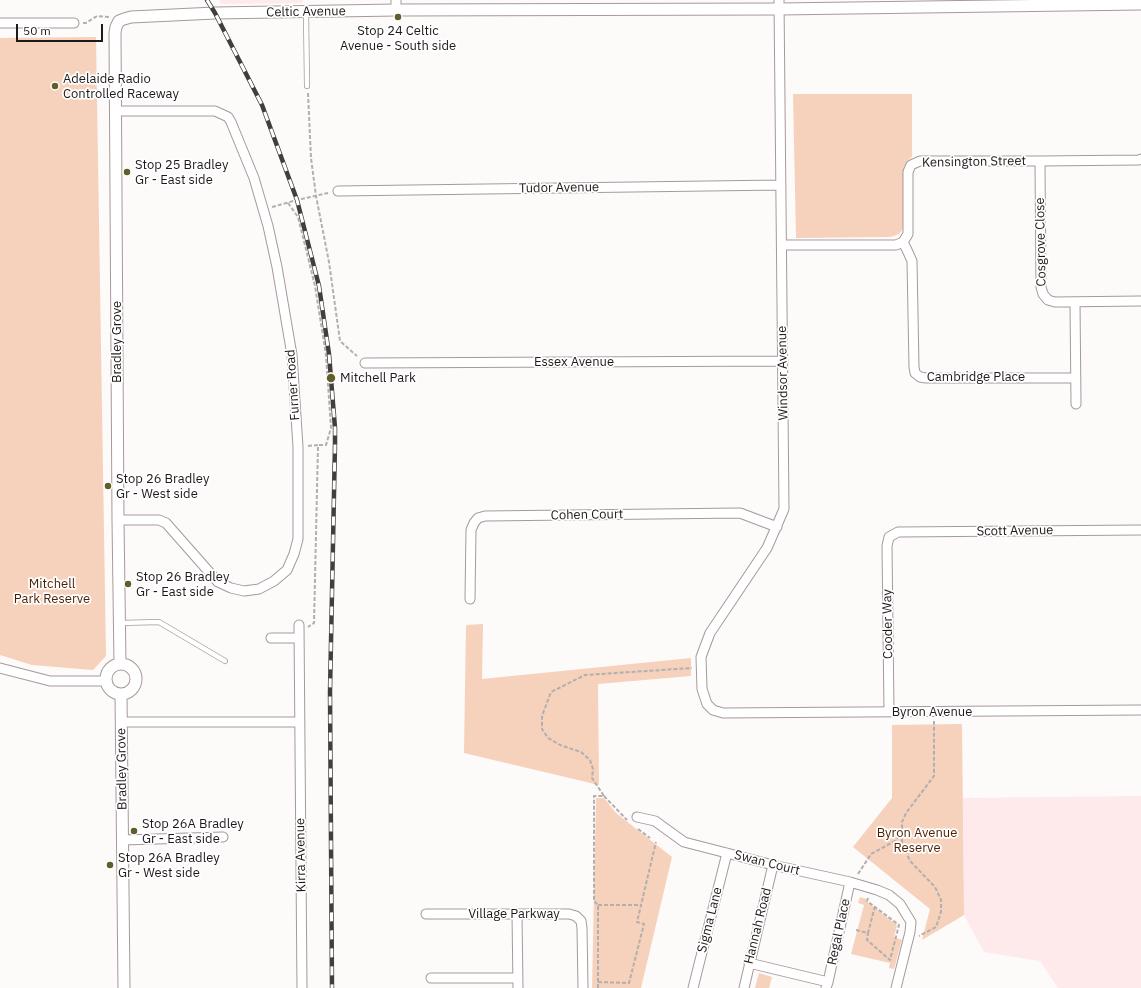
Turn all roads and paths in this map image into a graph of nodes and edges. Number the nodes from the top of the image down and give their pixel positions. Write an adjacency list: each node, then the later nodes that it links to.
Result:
1 (779, 4): 2 (street, Celtic Avenue); 3 (street, Celtic Avenue); 12 (street, Windsor Avenue)
2 (1141, 4)
3 (396, 5): 4 (street, Celtic Avenue)
4 (306, 12): 5 (street, Celtic Avenue); 8 (lane)
5 (119, 21): 6 (path); 9 (street, Bradley Grove)
6 (74, 23): 7 (street)
7 (0, 24)
8 (308, 86): 14 (path)
9 (116, 111): 16 (street, Furner Road); 27 (street, Bradley Grove)
10 (1141, 159): 11 (street, Kensington Street)
11 (1040, 161): 17 (street, Kensington Street); 20 (street, Cosgrove Close)
12 (781, 185): 13 (street, Tudor Avenue); 18 (street, Windsor Avenue)
13 (338, 191): 14 (path)
14 (316, 196): 15 (path); 22 (path)
15 (288, 202): 16 (path); 25 (path)
16 (263, 210): 26 (street, Furner Road)
17 (903, 242): 18 (street); 23 (street, Cambridge Place)
18 (782, 245): 21 (street, Windsor Avenue)
19 (1141, 301): 20 (street, Cosgrove Close)
20 (1075, 302): 23 (street)
21 (783, 361): 22 (street, Essex Avenue); 28 (street, Windsor Avenue)
22 (365, 363)
23 (1076, 378): 24 (street)
24 (1076, 404)
25 (318, 445): 26 (path); 33 (path)
26 (298, 447): 27 (street, Furner Road)
27 (118, 520): 32 (street, Bradley Grove)
28 (777, 527): 31 (street, Cohen Court); 43 (street, Windsor Avenue)
29 (1141, 530): 30 (street, Scott Avenue)
30 (889, 537): 42 (street, Cooder Way)
31 (470, 599)
32 (120, 623): 35 (lane); 36 (street, Bradley Grove)
33 (299, 632): 34 (street); 46 (street, Kirra Avenue)
34 (271, 638)
35 (225, 661)
36 (120, 664): 39 (street); 40 (street)
37 (0, 668): 39 (street)
38 (692, 668): 57 (path)
39 (106, 681): 40 (street)
40 (121, 694): 45 (street, Bradley Grove)
41 (1141, 710): 42 (street, Byron Avenue)
42 (889, 712): 43 (street, Byron Avenue)
43 (723, 713)
44 (934, 720): 48 (path)
45 (121, 722): 46 (street); 50 (street, Bradley Grove)
46 (299, 722): 71 (street, Kirra Avenue)
47 (636, 817): 52 (street, Swan Court)
48 (902, 832): 54 (path); 64 (path)
49 (223, 838): 50 (street)
50 (122, 840): 70 (street, Bradley Grove)
51 (656, 842): 58 (path)
52 (727, 853): 53 (street, Swan Court); 75 (street, Sigma Lane)
53 (773, 865): 55 (street, Swan Court); 65 (street, Hannah Road)
54 (858, 874)
55 (850, 882): 69 (street, Regal Place); 77 (street, Swan Court)
56 (868, 898): 59 (path)
57 (598, 905): 58 (path); 68 (path)
58 (641, 905): 68 (path)
59 (875, 906): 63 (path); 63 (path)
60 (426, 914): 61 (street, Village Parkway)
61 (517, 914): 67 (street); 73 (street, Village Parkway)
62 (856, 930): 63 (path)
63 (868, 933)
64 (917, 937)
65 (749, 963): 69 (street); 76 (street, Hannah Road)
66 (431, 978): 67 (street)
67 (517, 978): 72 (street)
68 (598, 982): 74 (path)
69 (827, 985)
70 (124, 988)
71 (302, 988)
72 (518, 988)
73 (583, 988)
74 (598, 988)
75 (692, 988)
76 (744, 988)
77 (896, 988)

